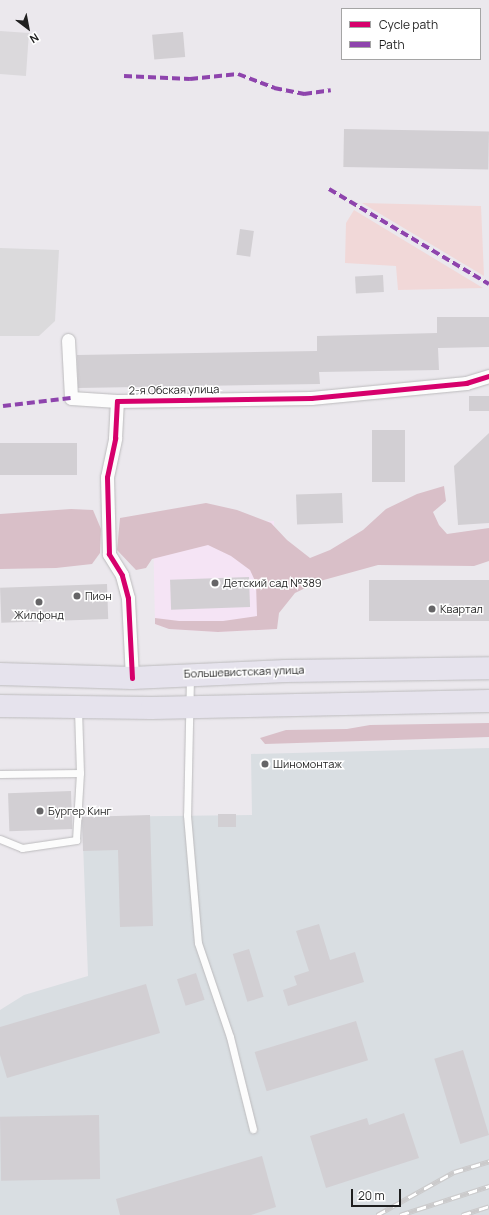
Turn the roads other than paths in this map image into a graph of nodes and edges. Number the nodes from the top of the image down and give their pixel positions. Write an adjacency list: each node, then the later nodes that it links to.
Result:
1 (68, 340): 3 (street)
2 (489, 376): 3 (street, 2-я Обская улица)
3 (116, 401): 7 (street, 2-я Обская улица)
4 (489, 668): 5 (highway, Большевистская улица)
5 (190, 673): 7 (highway, Большевистская улица); 11 (lane)
6 (0, 674): 7 (highway, Большевистская улица)
7 (132, 678)
8 (489, 701): 11 (highway)
9 (0, 706): 10 (highway)
10 (78, 707): 11 (highway); 12 (lane)
11 (190, 708): 15 (lane)
12 (80, 773): 13 (lane); 14 (lane)
13 (0, 774)
14 (0, 839)
15 (253, 1129)

